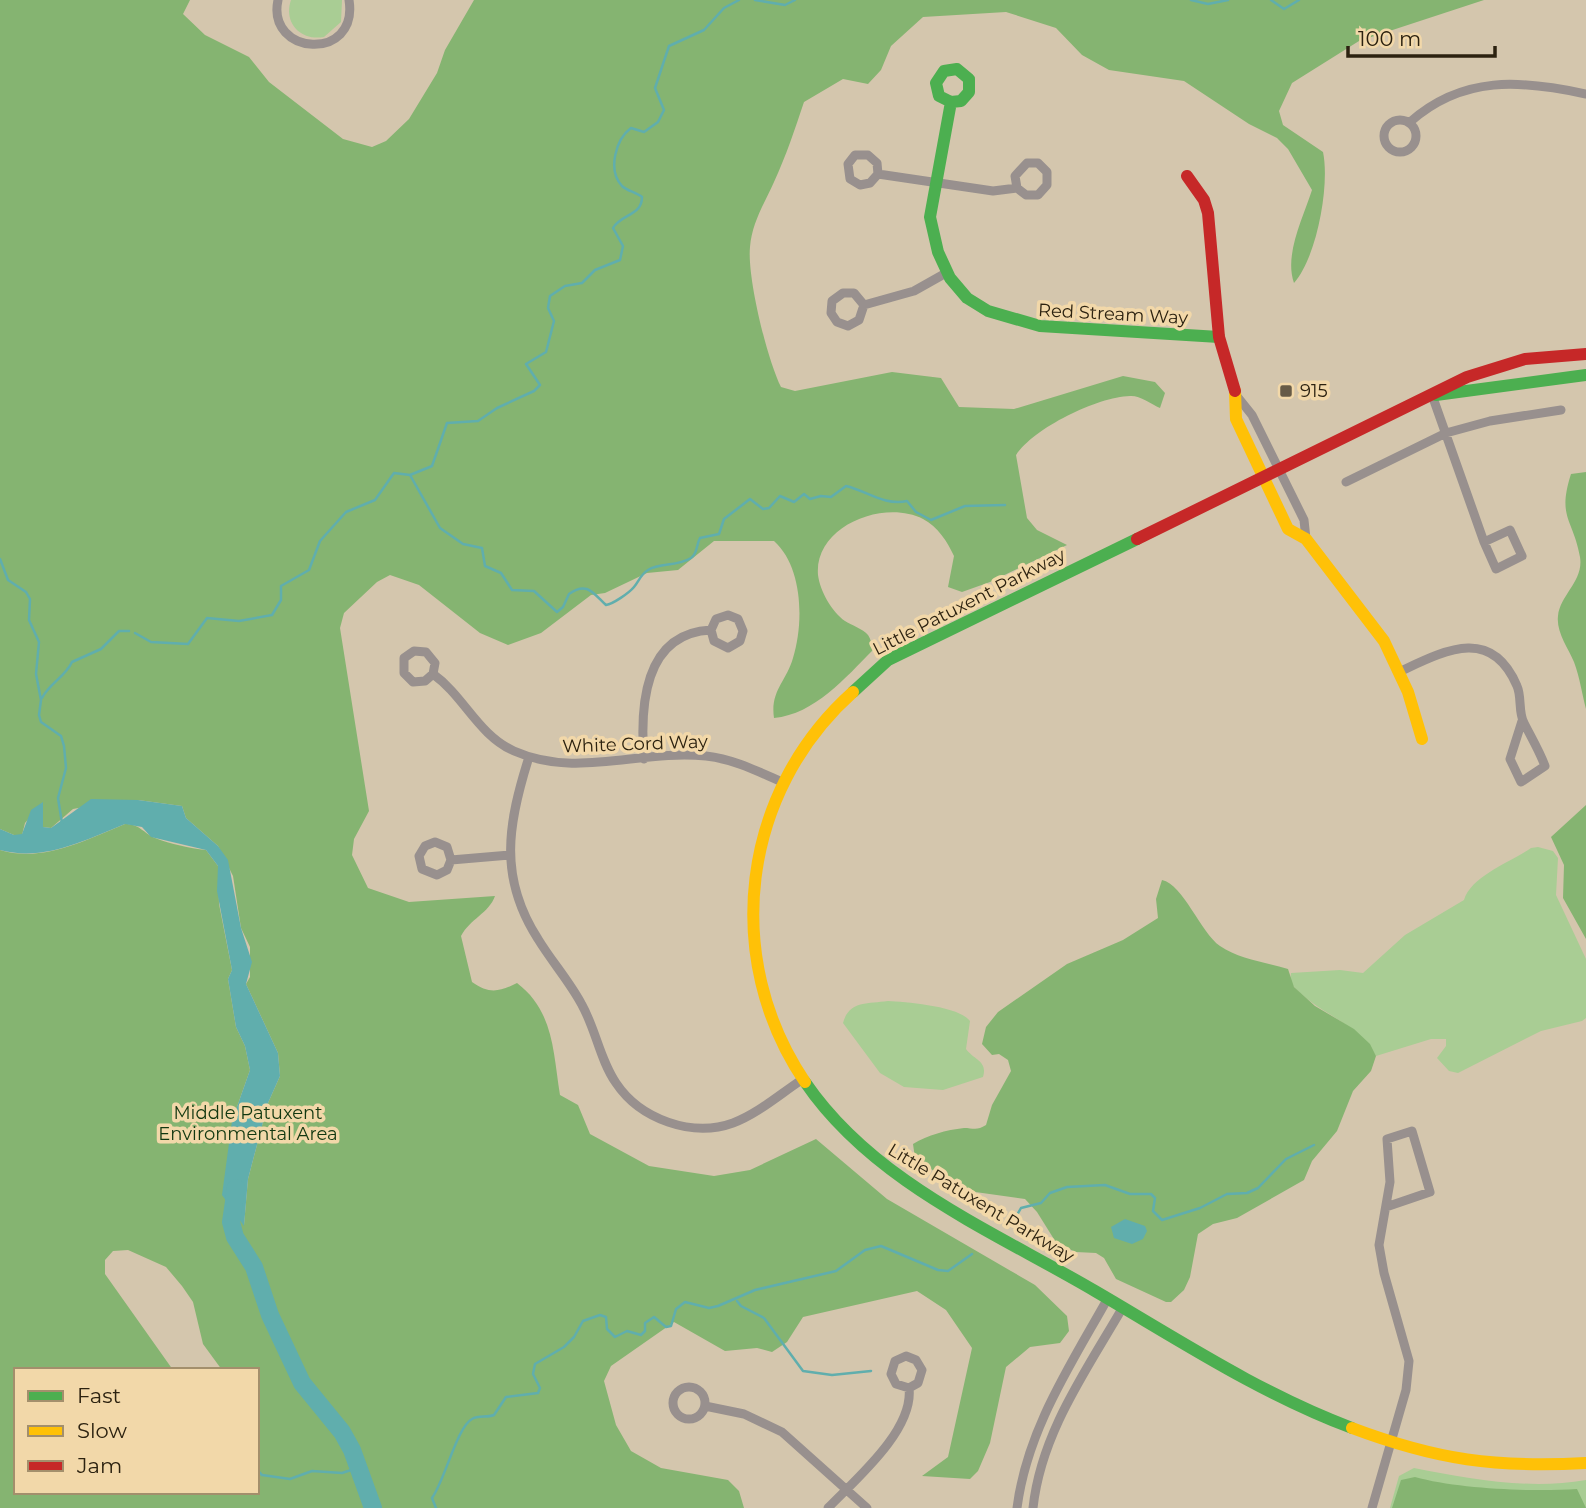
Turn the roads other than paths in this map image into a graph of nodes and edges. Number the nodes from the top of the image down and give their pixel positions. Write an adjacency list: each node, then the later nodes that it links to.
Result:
1 (278, 0): 2 (street)
2 (349, 0)
3 (1586, 94): 5 (street)
4 (951, 102): 8 (street, Red Stream Way)
5 (1410, 122)
6 (878, 174): 8 (street)
7 (1187, 176): 12 (street)
8 (935, 183): 9 (street); 10 (street, Red Stream Way)
9 (1017, 188)
10 (946, 273): 11 (street); 12 (street, Red Stream Way)
11 (864, 305)
12 (1219, 337): 15 (street)
13 (1584, 353): 16 (street, Little Patuxent Parkway)
14 (1586, 375): 16 (street, Little Patuxent Parkway)
15 (1236, 395): 19 (street); 20 (street)
16 (1432, 396): 18 (street); 19 (street, Little Patuxent Parkway)
17 (1561, 410): 18 (street)
18 (1446, 433): 21 (street); 23 (street)
19 (1280, 470): 20 (street, Little Patuxent Parkway); 22 (street)
20 (1262, 478): 22 (street); 31 (street, Little Patuxent Parkway)
21 (1346, 482)
22 (1306, 539): 25 (street)
23 (1484, 542): 23 (street)
24 (711, 630): 30 (street)
25 (1399, 672): 27 (street); 28 (street)
26 (433, 674): 29 (street, White Cord Way)
27 (1522, 721): 27 (street)
28 (1422, 739)
29 (529, 757): 30 (street, White Cord Way); 32 (street)
30 (644, 759): 31 (street, White Cord Way)
31 (782, 782): 34 (street, Little Patuxent Parkway)
32 (510, 855): 33 (street); 34 (street)
33 (451, 860)
34 (800, 1081): 36 (street, Little Patuxent Parkway)
35 (1386, 1207): 35 (street); 40 (street)
36 (1108, 1298): 37 (street, Little Patuxent Parkway); 45 (street)
37 (1124, 1307): 40 (street, Little Patuxent Parkway); 46 (street)
38 (909, 1388): 42 (street)
39 (705, 1406): 42 (street)
40 (1389, 1444): 41 (street, Little Patuxent Parkway); 47 (street)
41 (1586, 1462)
42 (847, 1489): 43 (street); 44 (street)
43 (828, 1508)
44 (867, 1508)
45 (1017, 1508)
46 (1033, 1508)
47 (1373, 1508)

